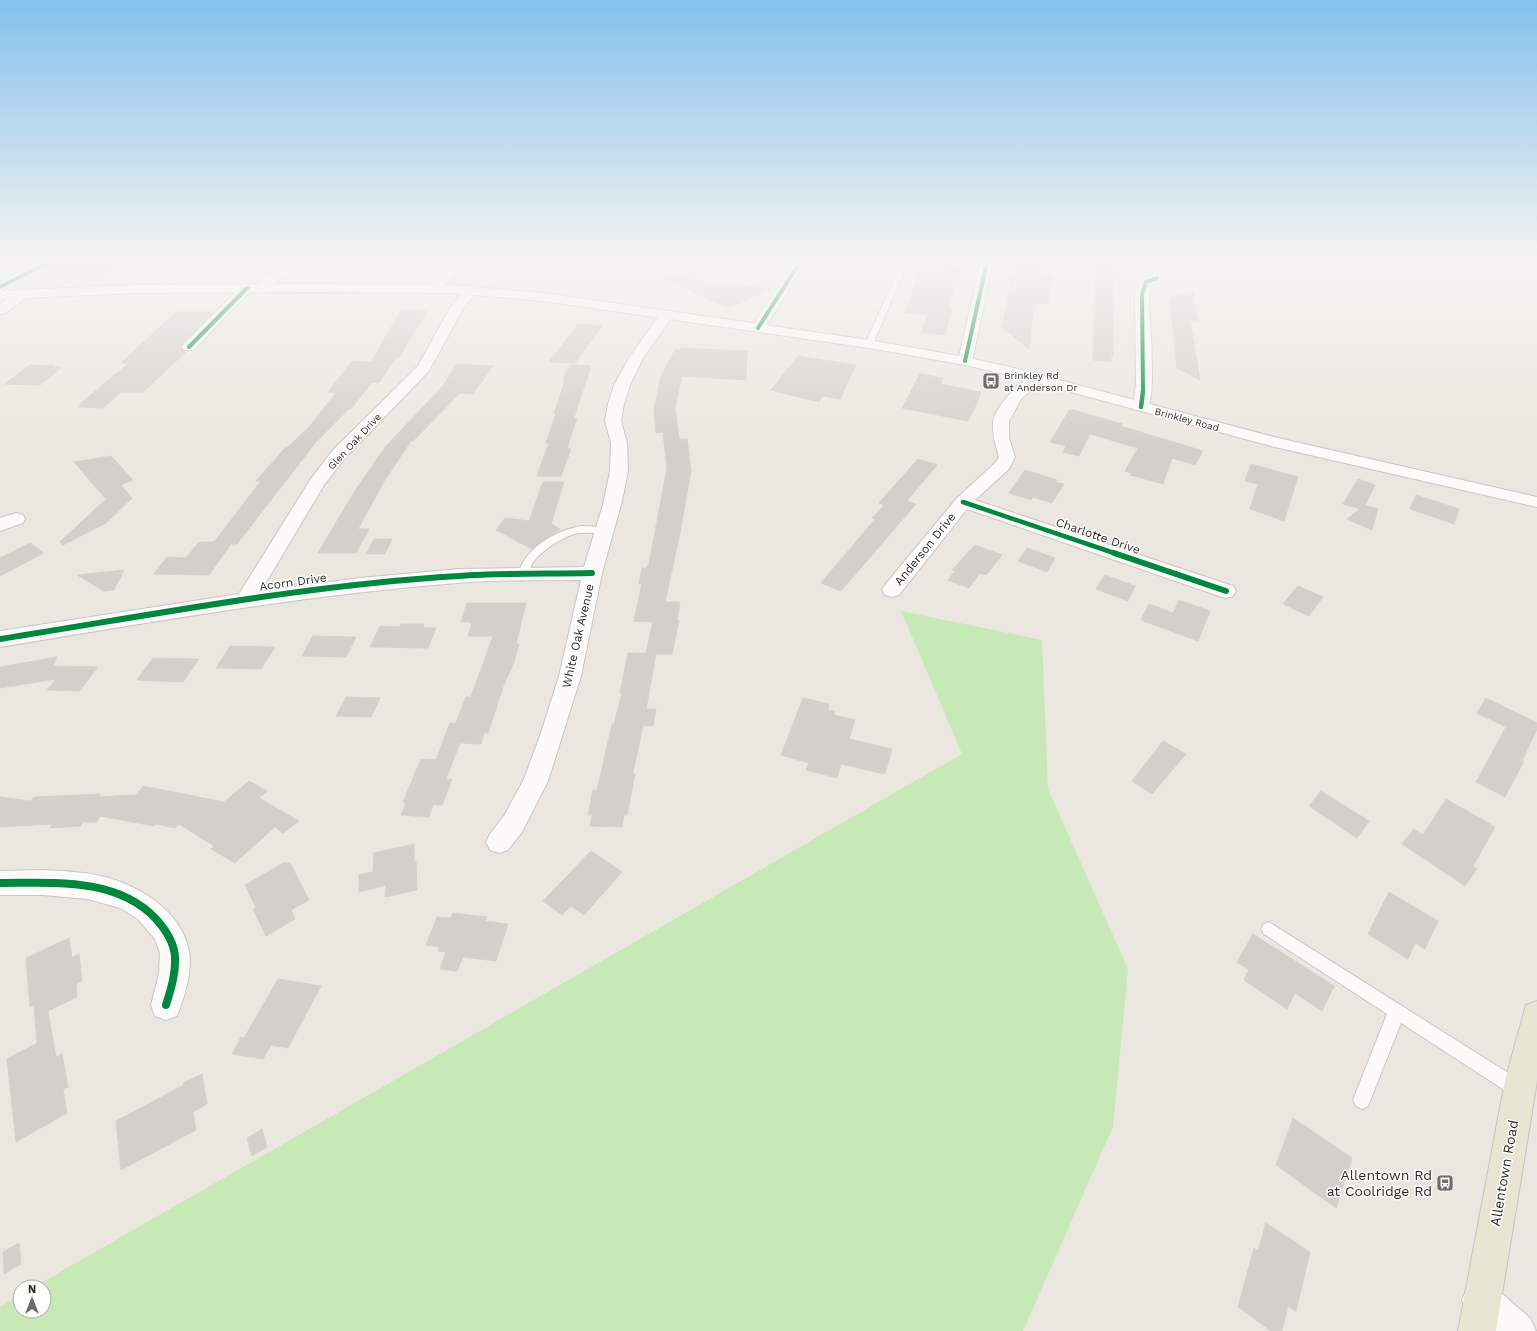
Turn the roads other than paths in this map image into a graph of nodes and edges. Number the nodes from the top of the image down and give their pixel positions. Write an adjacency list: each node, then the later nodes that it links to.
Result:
1 (214, 324): 11 (street)
2 (448, 324): 22 (street, Glen Oak Drive)
3 (660, 324): 17 (street, White Oak Avenue)
4 (733, 324): 9 (street, Brinkley Road)
5 (760, 324): 9 (street)
6 (878, 324): 10 (lane)
7 (973, 324): 12 (street)
8 (1143, 324): 14 (street)
9 (758, 328): 10 (street, Brinkley Road)
10 (869, 344): 12 (street, Brinkley Road)
11 (189, 347)
12 (965, 361): 13 (street, Brinkley Road)
13 (1038, 378): 14 (street, Brinkley Road); 15 (street, Anderson Drive)
14 (1141, 406): 16 (street, Brinkley Road)
15 (963, 502): 20 (street, Anderson Drive); 21 (street, Charlotte Drive)
16 (1537, 502)
17 (605, 530): 18 (street, White Oak Avenue); 19 (lane)
18 (592, 573): 19 (street, Acorn Drive); 24 (street, White Oak Avenue)
19 (523, 574): 22 (street, Acorn Drive)
20 (892, 590)
21 (1226, 591)
22 (246, 600): 23 (street, Acorn Drive)
23 (0, 639)
24 (499, 842)
25 (0, 883): 27 (street)
26 (1269, 929): 28 (lane)
27 (166, 1004)
28 (1397, 1011): 30 (lane); 31 (lane)
29 (1537, 1016): 30 (main road, Allentown Road)
30 (1519, 1090): 32 (main road, Allentown Road)
31 (1362, 1100)
32 (1479, 1316): 33 (street)
33 (1517, 1331)

